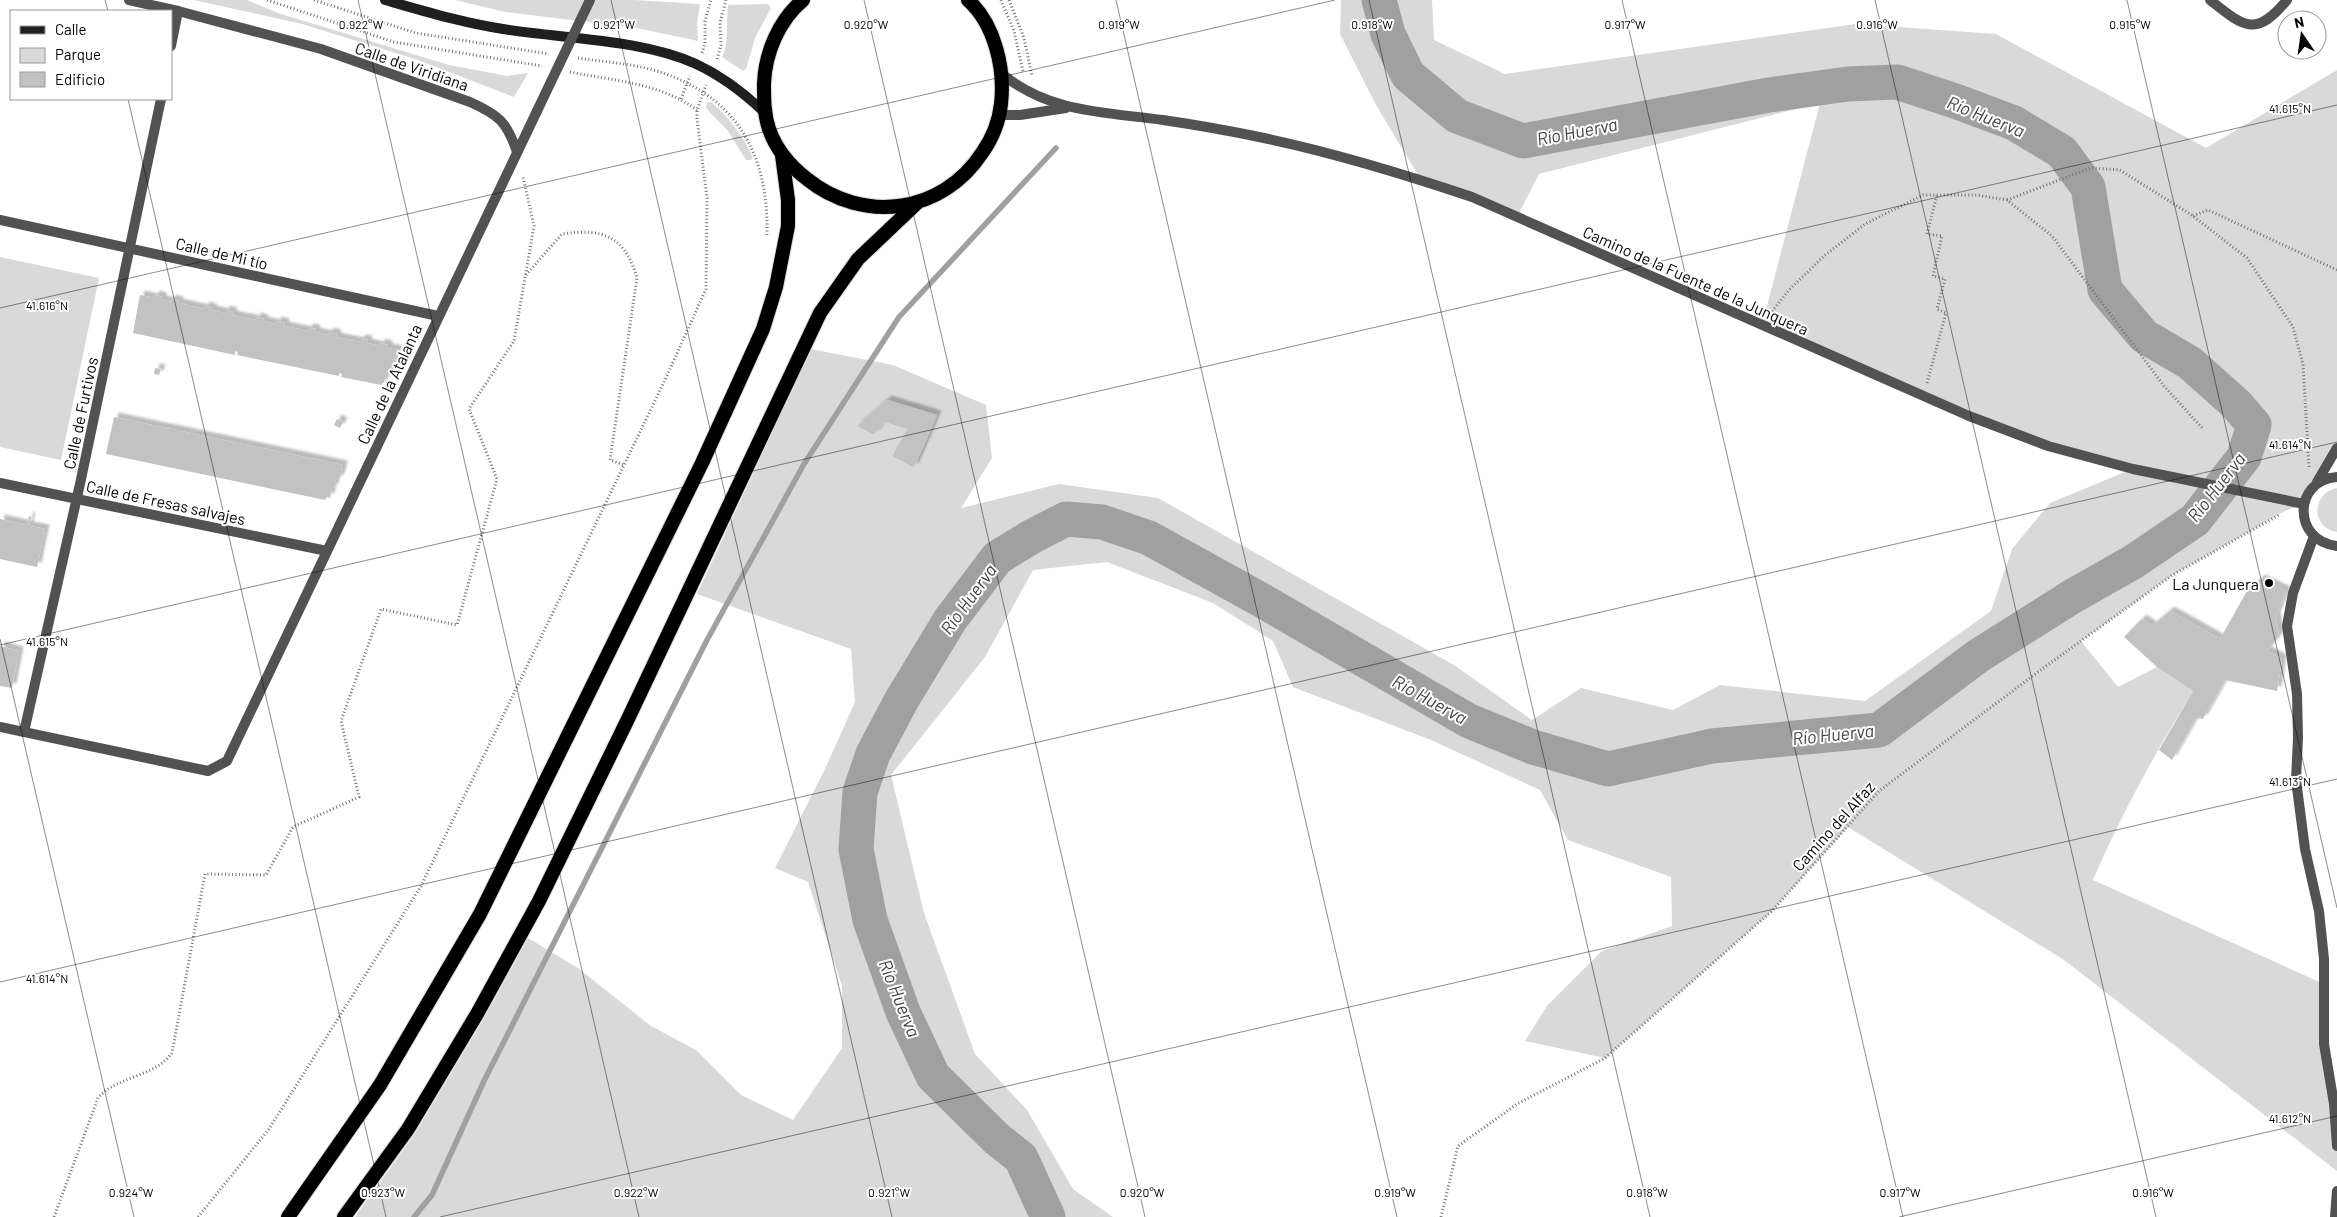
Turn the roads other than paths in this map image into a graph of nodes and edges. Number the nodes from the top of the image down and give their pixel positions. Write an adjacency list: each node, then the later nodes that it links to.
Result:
1 (130, 0): 9 (street, Calle de Viridiana)
2 (386, 0): 14 (main road)
3 (590, 0): 16 (street, Calle de la Atalanta, bridge)
4 (802, 0): 14 (highway)
5 (968, 0): 8 (highway)
6 (2210, 0): 7 (street)
7 (2286, 0)
8 (976, 5): 11 (highway)
9 (178, 11): 10 (street); 16 (street, Calle de Viridiana)
10 (172, 41)
11 (1002, 74): 13 (street, Camino de la Fuente de la Junquera); 15 (highway)
12 (161, 100): 20 (street, Calle de Furtivos)
13 (1069, 108): 15 (street, Camino de la Fuente de la Junquera); 27 (street, Camino de la Fuente de la Junquera)
14 (764, 112): 17 (highway)
15 (1000, 115): 18 (highway)
16 (517, 152): 21 (street, Calle de la Atalanta)
17 (782, 155): 18 (highway); 35 (highway)
18 (917, 203): 36 (highway)
19 (0, 220): 20 (street, Calle de Mi tío)
20 (131, 248): 21 (street, Calle de Mi tío); 26 (street, Calle de Furtivos)
21 (438, 316): 30 (street, Calle de la Atalanta)
22 (2337, 448): 25 (street)
23 (2337, 477): 25 (street)
24 (0, 483): 26 (street, Calle de Fresas salvajes)
25 (2313, 487): 27 (street)
26 (77, 499): 30 (street, Calle de Fresas salvajes); 32 (street, Calle de Furtivos)
27 (2304, 504): 28 (street)
28 (2314, 536): 29 (street); 33 (street)
29 (2337, 546)
30 (327, 551): 32 (street, Calle de la Atalanta)
31 (0, 727): 32 (street)
32 (24, 732)
33 (2337, 1146)
34 (2337, 1191): 37 (street)
35 (288, 1217)
36 (344, 1217)
37 (2335, 1217)

